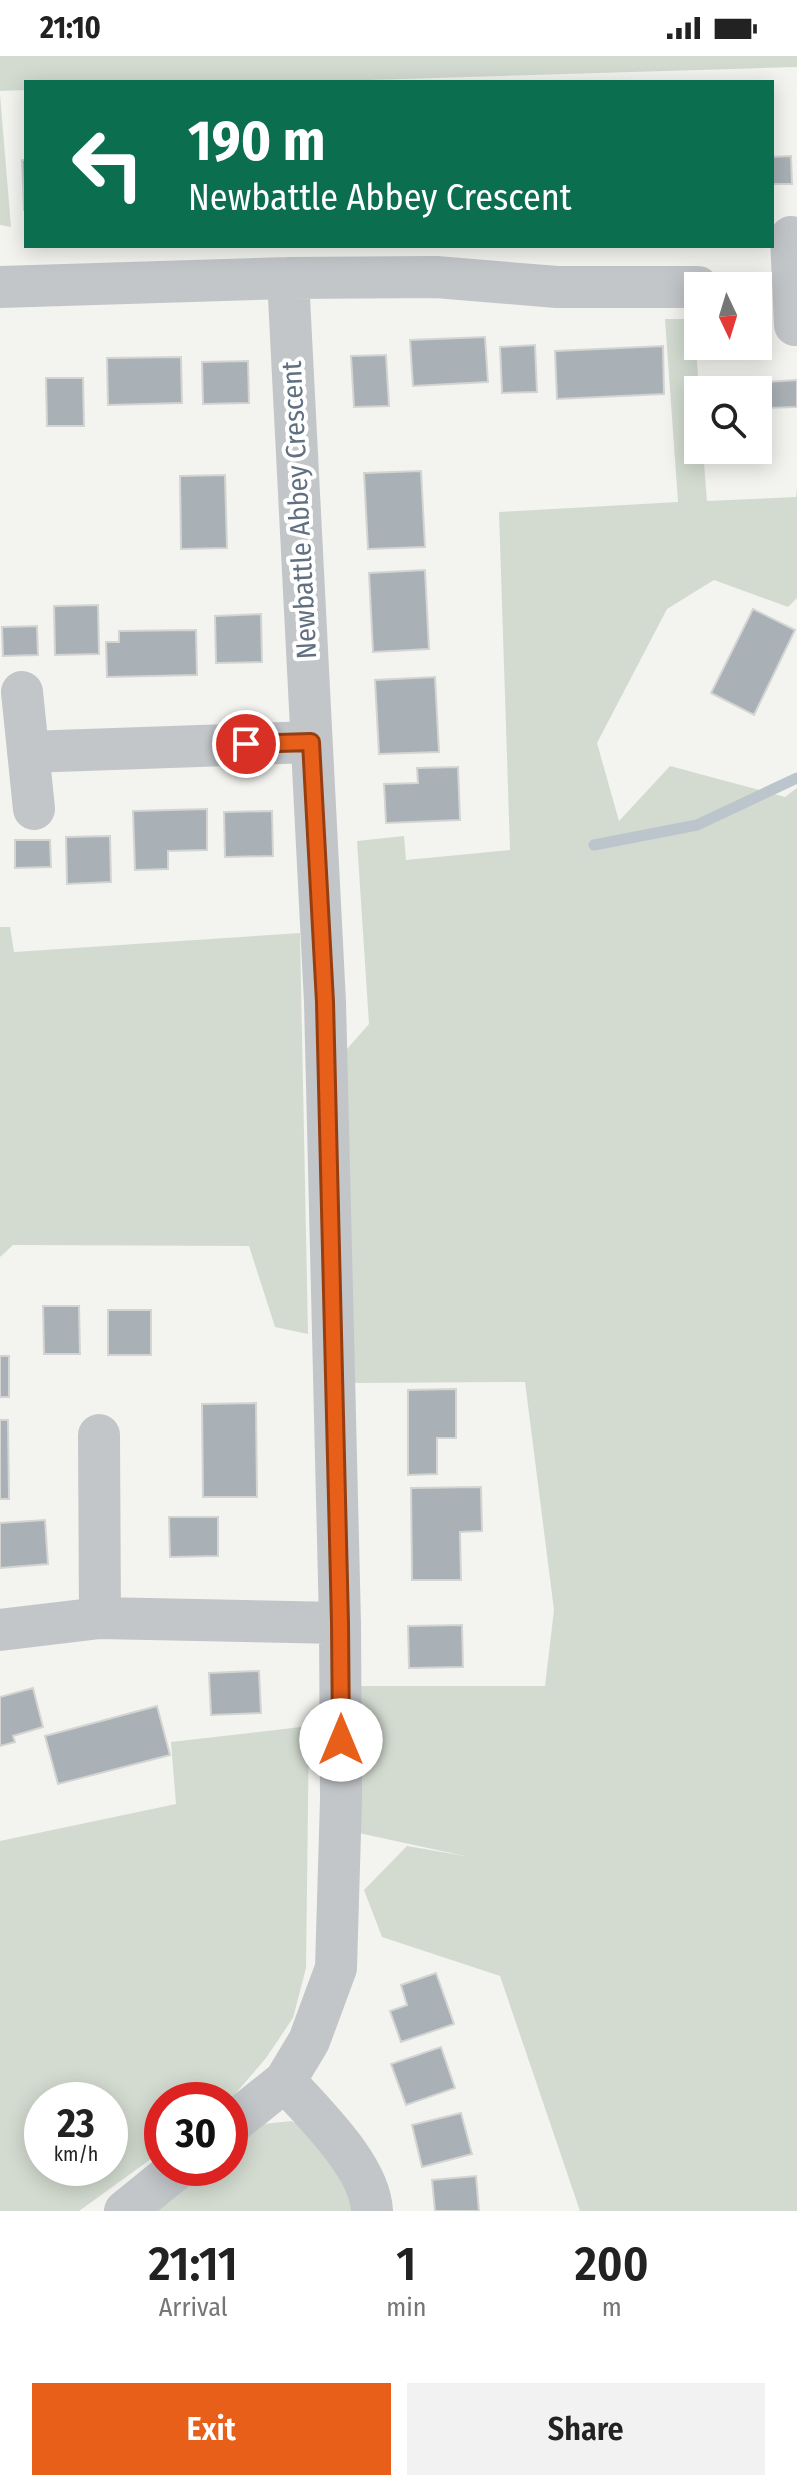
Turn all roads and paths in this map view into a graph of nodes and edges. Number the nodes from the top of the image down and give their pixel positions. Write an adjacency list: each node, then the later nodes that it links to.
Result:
1 (791, 237): 5 (street)
2 (288, 278): 3 (street); 4 (street); 7 (street, Newbattle Abbey Crescent)
3 (0, 287)
4 (684, 287)
5 (782, 300)
6 (22, 692): 8 (street)
7 (311, 742): 8 (street); 12 (street, Newbattle Abbey Crescent)
8 (28, 752): 9 (street)
9 (34, 809)
10 (99, 1435): 11 (street)
11 (100, 1618): 12 (street); 13 (street)
12 (340, 1623): 14 (street, Newbattle Abbey Crescent)
13 (0, 1630)
14 (285, 2081): 15 (street, Newbattle Abbey Crescent); 18 (street)
15 (248, 2111)
16 (156, 2186): 17 (street)
17 (125, 2211)
18 (372, 2211)

